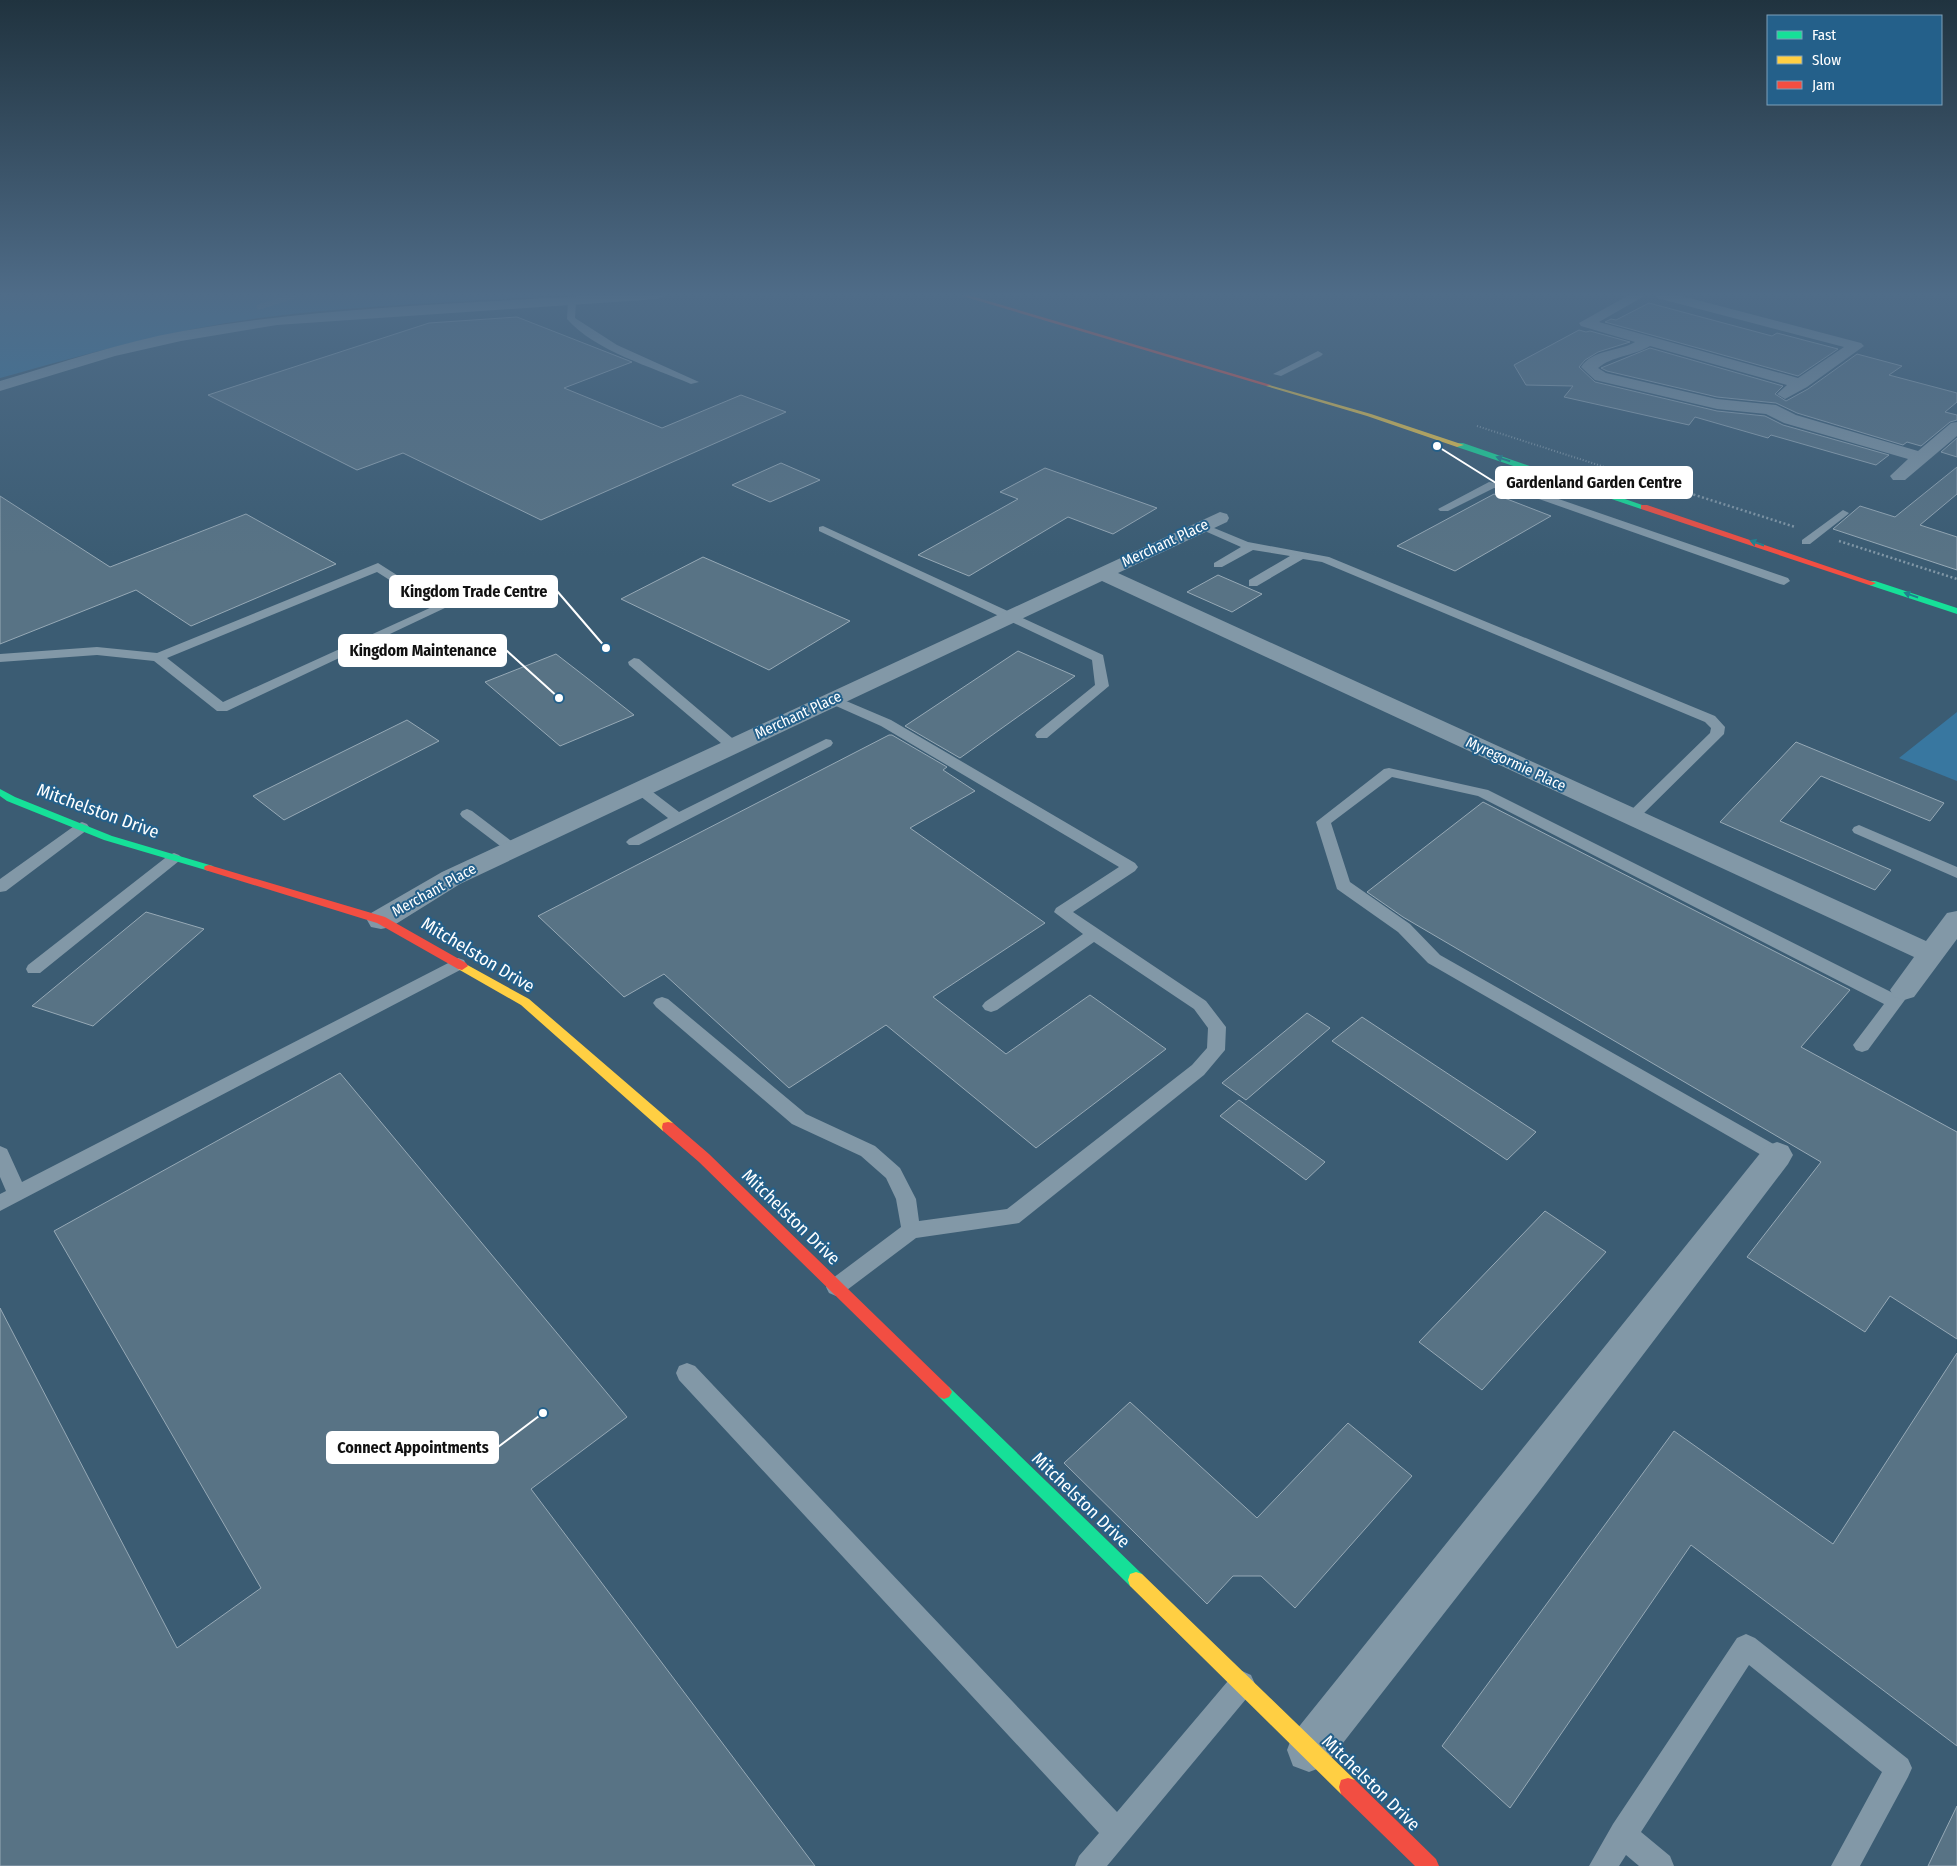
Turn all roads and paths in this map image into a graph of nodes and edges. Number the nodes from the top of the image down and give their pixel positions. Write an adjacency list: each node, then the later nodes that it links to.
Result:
1 (13, 382): 7 (street)
2 (1261, 382): 12 (main road, one-way to 2)
3 (1616, 382): 8 (street)
4 (1793, 382): 6 (street)
5 (1803, 382): 6 (street)
6 (1800, 384): 8 (street)
7 (0, 386)
8 (1770, 409): 11 (street)
9 (1472, 425): 21 (path)
10 (1957, 427): 11 (street)
11 (1919, 457): 13 (street)
12 (1526, 466): 14 (lane); 15 (main road)
13 (1899, 476)
14 (1536, 478): 15 (lane); 16 (lane)
15 (1593, 488): 29 (main road, one-way to 15)
16 (1516, 489): 17 (lane); 27 (lane)
17 (1444, 509)
18 (1843, 513): 21 (lane)
19 (1211, 522): 22 (lane); 25 (street, Merchant Place)
20 (823, 529): 30 (lane)
21 (1809, 540): 26 (path)
22 (1252, 546): 23 (lane); 24 (lane)
23 (1301, 555): 28 (lane); 41 (lane)
24 (1218, 565)
25 (1101, 573): 30 (street, Merchant Place); 41 (street, Myregormie Place)
26 (1957, 579)
27 (1784, 581)
28 (1253, 583)
29 (1957, 611)
30 (1011, 616): 34 (street, Merchant Place); 35 (lane)
31 (158, 657): 31 (lane); 32 (lane)
32 (0, 658)
33 (634, 662): 37 (lane)
34 (832, 699): 37 (street, Merchant Place); 52 (lane)
35 (1042, 734)
36 (826, 743): 42 (lane)
37 (733, 746): 38 (street, Merchant Place)
38 (640, 789): 42 (lane); 46 (street, Merchant Place)
39 (0, 792): 43 (main road, Mitchelston Drive)
40 (467, 814): 46 (lane)
41 (1632, 817): 53 (street, Myregormie Place)
42 (678, 820): 45 (lane)
43 (82, 828): 47 (main road, Mitchelston Drive); 49 (lane)
44 (1859, 830): 48 (lane)
45 (634, 842)
46 (514, 848): 50 (street, Merchant Place)
47 (174, 858): 50 (main road, Mitchelston Drive); 55 (lane)
48 (1957, 873)
49 (0, 887)
50 (381, 920): 54 (main road, Mitchelston Drive)
51 (1957, 920): 53 (street)
52 (1095, 933): 58 (lane); 64 (lane)
53 (1931, 954): 56 (street)
54 (458, 964): 62 (lane); 65 (main road, Mitchelston Drive)
55 (34, 969)
56 (1900, 996): 59 (lane); 61 (lane)
57 (662, 1003): 64 (lane)
58 (991, 1006)
59 (1862, 1045)
60 (0, 1154): 62 (lane)
61 (1776, 1154): 68 (street)
62 (17, 1194): 63 (lane)
63 (0, 1204)
64 (910, 1230): 65 (lane)
65 (836, 1287): 67 (main road, Mitchelston Drive)
66 (687, 1373): 69 (lane)
67 (1242, 1684): 68 (main road, Mitchelston Drive); 69 (lane)
68 (1309, 1750): 72 (main road, Mitchelston Drive)
69 (1117, 1832): 71 (lane)
70 (1623, 1834): 73 (lane); 74 (lane); 75 (lane)
71 (1089, 1866)
72 (1429, 1866)
73 (1604, 1866)
74 (1660, 1866)
75 (1845, 1866)

